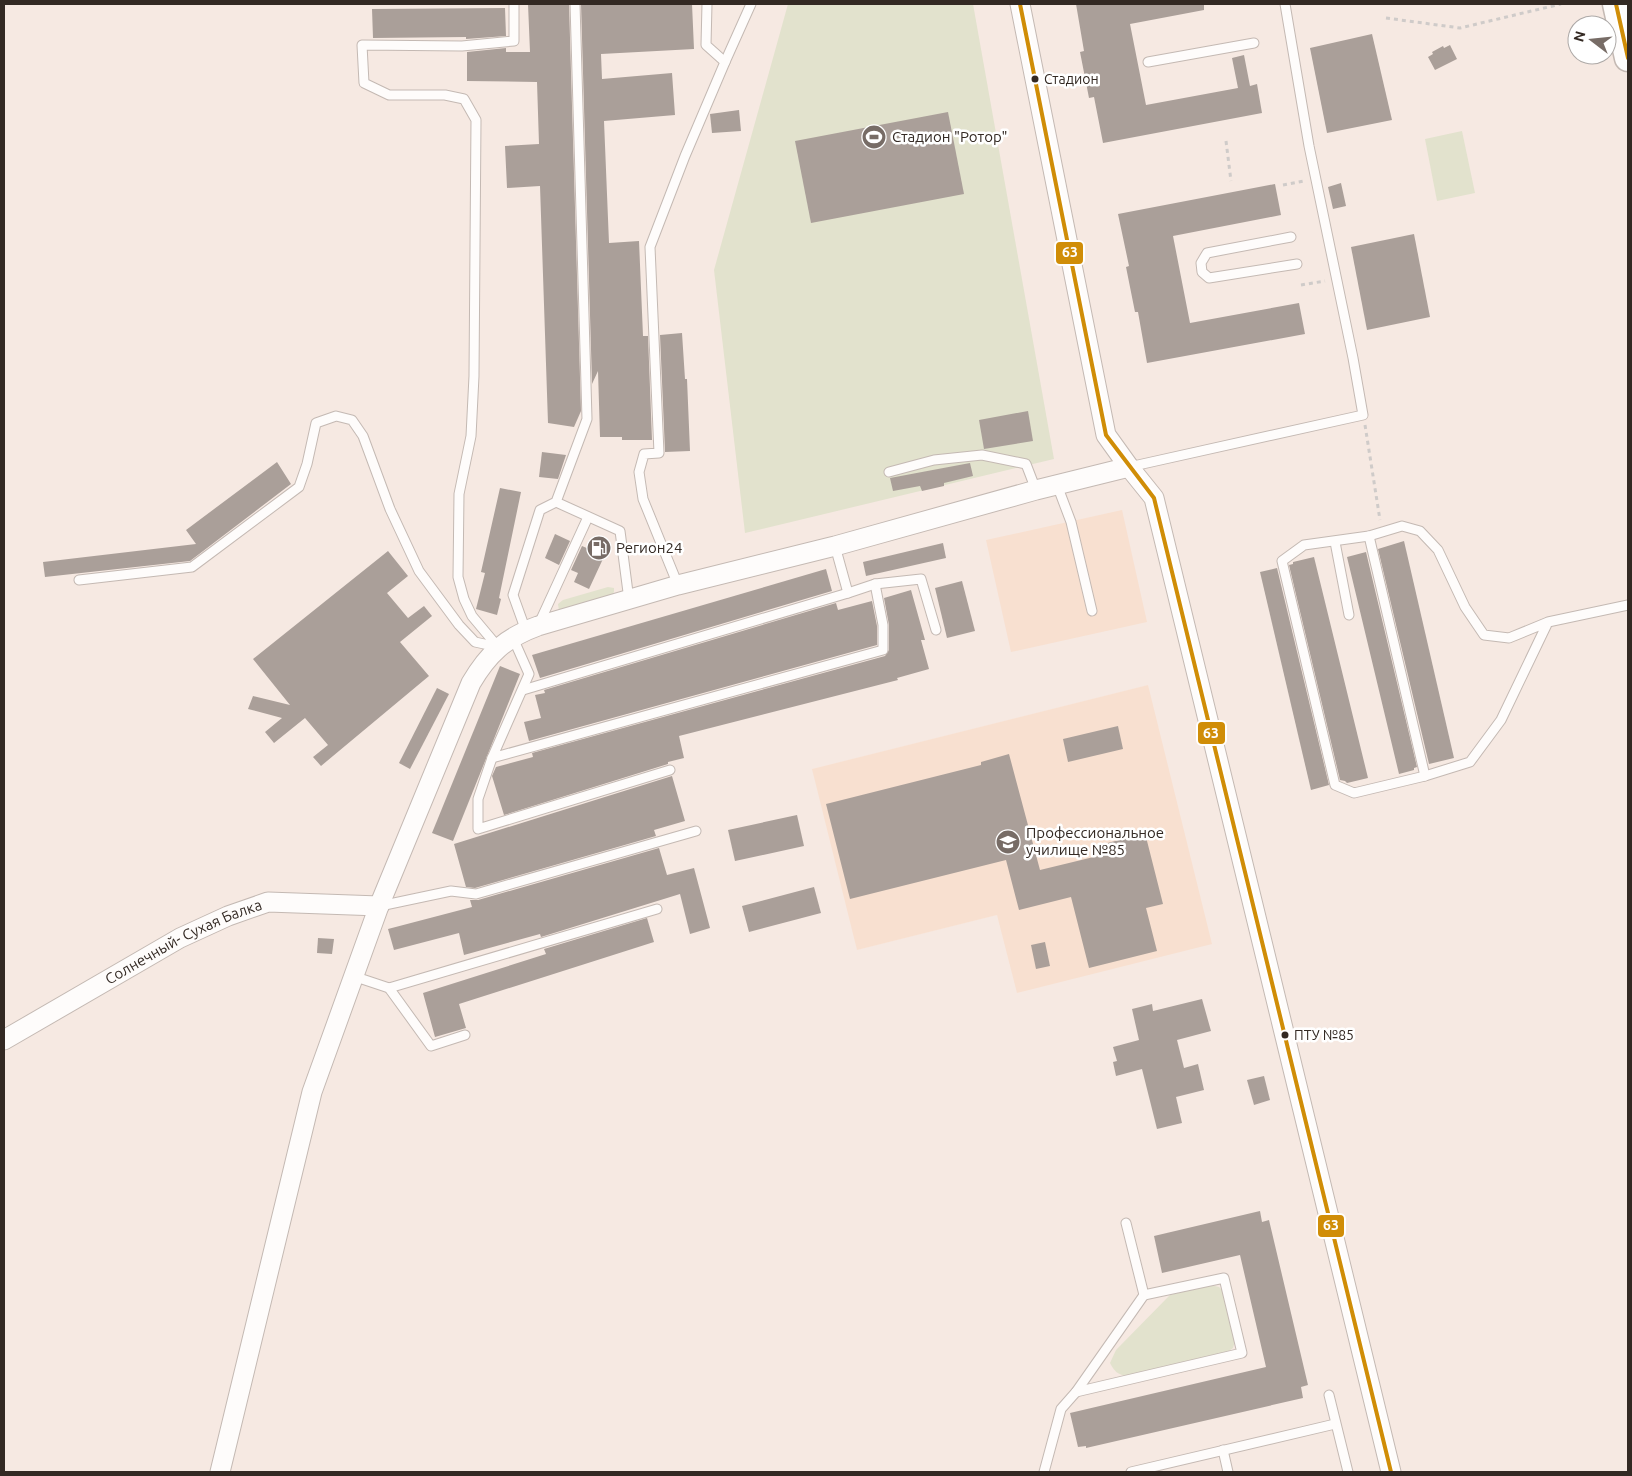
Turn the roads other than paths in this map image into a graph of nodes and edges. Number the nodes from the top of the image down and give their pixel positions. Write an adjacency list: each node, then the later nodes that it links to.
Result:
1 (514, 4): 33 (lane)
2 (575, 4): 18 (lane)
3 (707, 4): 10 (lane)
4 (750, 4): 10 (lane)
5 (1020, 4): 14 (street)
6 (1285, 4): 14 (lane)
7 (1616, 4): 9 (street)
8 (1254, 42): 11 (lane)
9 (1628, 58)
10 (725, 62): 25 (lane)
11 (1148, 62)
12 (1291, 237): 13 (lane)
13 (1297, 264)
14 (1129, 468): 16 (street); 57 (street)
15 (888, 472): 17 (lane)
16 (1057, 485): 17 (street); 29 (lane)
17 (1036, 490): 22 (street)
18 (556, 502): 19 (lane); 33 (lane)
19 (588, 517): 27 (lane); 33 (lane)
20 (1369, 536): 21 (lane); 31 (lane); 37 (lane)
21 (1335, 542): 30 (lane); 37 (lane)
22 (835, 546): 25 (street); 26 (lane)
23 (79, 580): 33 (lane)
24 (875, 584): 26 (lane); 32 (lane); 35 (lane)
25 (678, 585): 27 (street)
26 (848, 593): 34 (lane)
27 (629, 600): 33 (street)
28 (1628, 605): 31 (lane)
29 (1092, 612)
30 (1348, 615)
31 (1548, 622): 37 (lane)
32 (936, 630)
33 (519, 635): 34 (lane); 39 (street)
34 (523, 690): 35 (lane)
35 (492, 758): 36 (lane)
36 (670, 770)
37 (1425, 776)
38 (696, 831): 39 (lane)
39 (379, 906): 41 (street); 44 (street, Солнечный- Сухая Балка)
40 (657, 909): 42 (lane)
41 (353, 976): 42 (lane); 52 (street)
42 (390, 988): 43 (lane)
43 (465, 1035)
44 (4, 1040)
45 (1126, 1223): 46 (lane)
46 (1144, 1295): 47 (lane); 47 (lane)
47 (1076, 1392): 53 (lane)
48 (1329, 1395): 49 (lane)
49 (1335, 1424): 50 (lane); 56 (lane)
50 (1223, 1450): 51 (lane); 55 (lane)
51 (1157, 1469): 54 (lane)
52 (220, 1472)
53 (1044, 1472)
54 (1131, 1472)
55 (1228, 1472)
56 (1348, 1472)
57 (1391, 1472)

